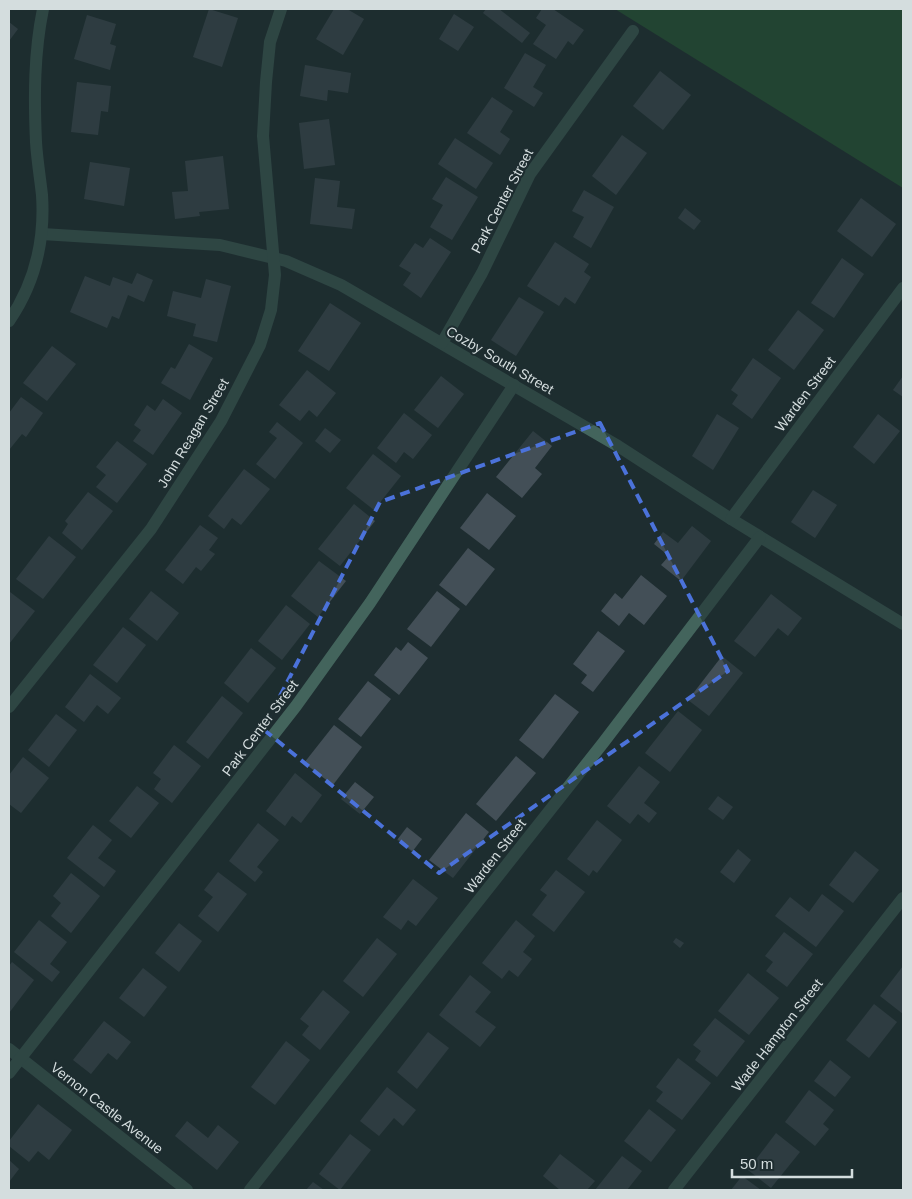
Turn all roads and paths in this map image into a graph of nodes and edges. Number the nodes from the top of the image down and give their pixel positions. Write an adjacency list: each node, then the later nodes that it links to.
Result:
1 (43, 9): 4 (street)
2 (281, 9): 5 (street, John Reagan Street)
3 (633, 31): 8 (street, Park Center Street)
4 (42, 234): 5 (street, Cozby South Street); 7 (street)
5 (274, 258): 8 (street, Cozby South Street); 13 (street, John Reagan Street)
6 (903, 288): 10 (street, Warden Street)
7 (9, 321)
8 (442, 343): 9 (street, Cozby South Street)
9 (514, 385): 10 (street, Cozby South Street); 16 (street, Park Center Street)
10 (731, 519): 11 (street, Cozby South Street)
11 (760, 537): 12 (street, Cozby South Street); 19 (street, Warden Street)
12 (903, 624)
13 (9, 707)
14 (903, 898): 20 (street, Wade Hampton Street)
15 (9, 1050): 16 (street, Vernon Castle Avenue)
16 (20, 1059): 17 (street, Park Center Street); 18 (street, Vernon Castle Avenue)
17 (9, 1073)
18 (187, 1190)
19 (250, 1190)
20 (674, 1190)

